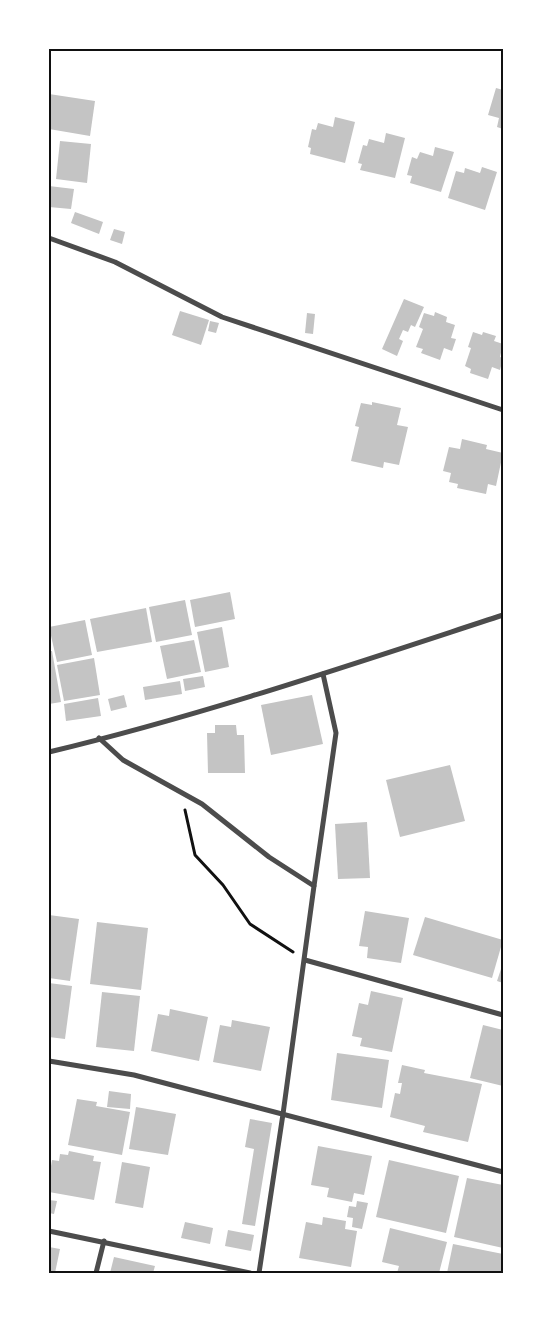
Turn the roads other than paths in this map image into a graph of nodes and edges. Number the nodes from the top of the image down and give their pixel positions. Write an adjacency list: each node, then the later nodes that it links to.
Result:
1 (49, 238): 2 (street)
2 (503, 410)
3 (503, 615): 4 (street)
4 (323, 674): 5 (street); 7 (street)
5 (99, 738): 6 (street); 7 (street)
6 (49, 752)
7 (314, 886): 8 (street)
8 (305, 960): 9 (street); 11 (street)
9 (503, 1015)
10 (49, 1061): 11 (street)
11 (283, 1114): 12 (street); 17 (street)
12 (503, 1172)
13 (49, 1231): 14 (street)
14 (104, 1241): 15 (street); 16 (street)
15 (96, 1273)
16 (250, 1273)
17 (259, 1273)

